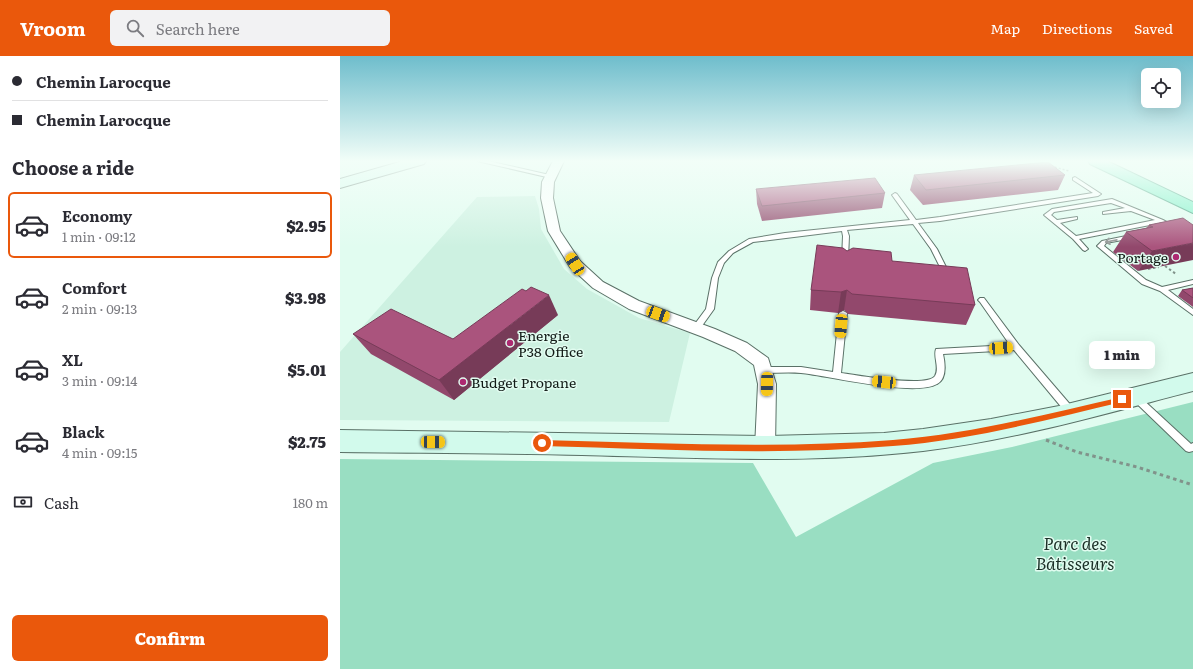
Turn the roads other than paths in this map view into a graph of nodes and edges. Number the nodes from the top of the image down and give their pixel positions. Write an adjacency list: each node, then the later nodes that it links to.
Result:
1 (548, 190): 26 (street)
2 (1092, 190): 12 (lane)
3 (1155, 190): 8 (highway)
4 (1176, 190): 6 (highway)
5 (895, 195): 12 (lane)
6 (1193, 197)
7 (1130, 208): 9 (lane); 11 (lane); 13 (lane)
8 (1193, 208)
9 (1106, 213)
10 (1075, 218): 13 (lane)
11 (1160, 221): 15 (lane); 17 (lane)
12 (916, 222): 14 (lane); 19 (lane)
13 (1056, 222): 17 (lane)
14 (844, 229): 20 (lane); 26 (lane)
15 (1163, 231)
16 (1141, 236): 22 (lane, one-way to 22)
17 (1075, 238): 18 (lane)
18 (1086, 249)
19 (943, 267)
20 (845, 268)
21 (1193, 282): 22 (lane)
22 (1162, 289): 25 (lane)
23 (982, 300): 27 (lane)
24 (843, 313): 29 (lane)
25 (1193, 313)
26 (696, 328): 28 (street)
27 (1016, 347): 29 (lane); 32 (lane)
28 (764, 370): 29 (lane); 35 (street)
29 (837, 375)
30 (1193, 382): 31 (main road)
31 (1135, 396): 32 (main road); 34 (lane)
32 (1070, 412): 35 (main road)
33 (340, 441): 35 (main road)
34 (1193, 447)
35 (765, 448)

